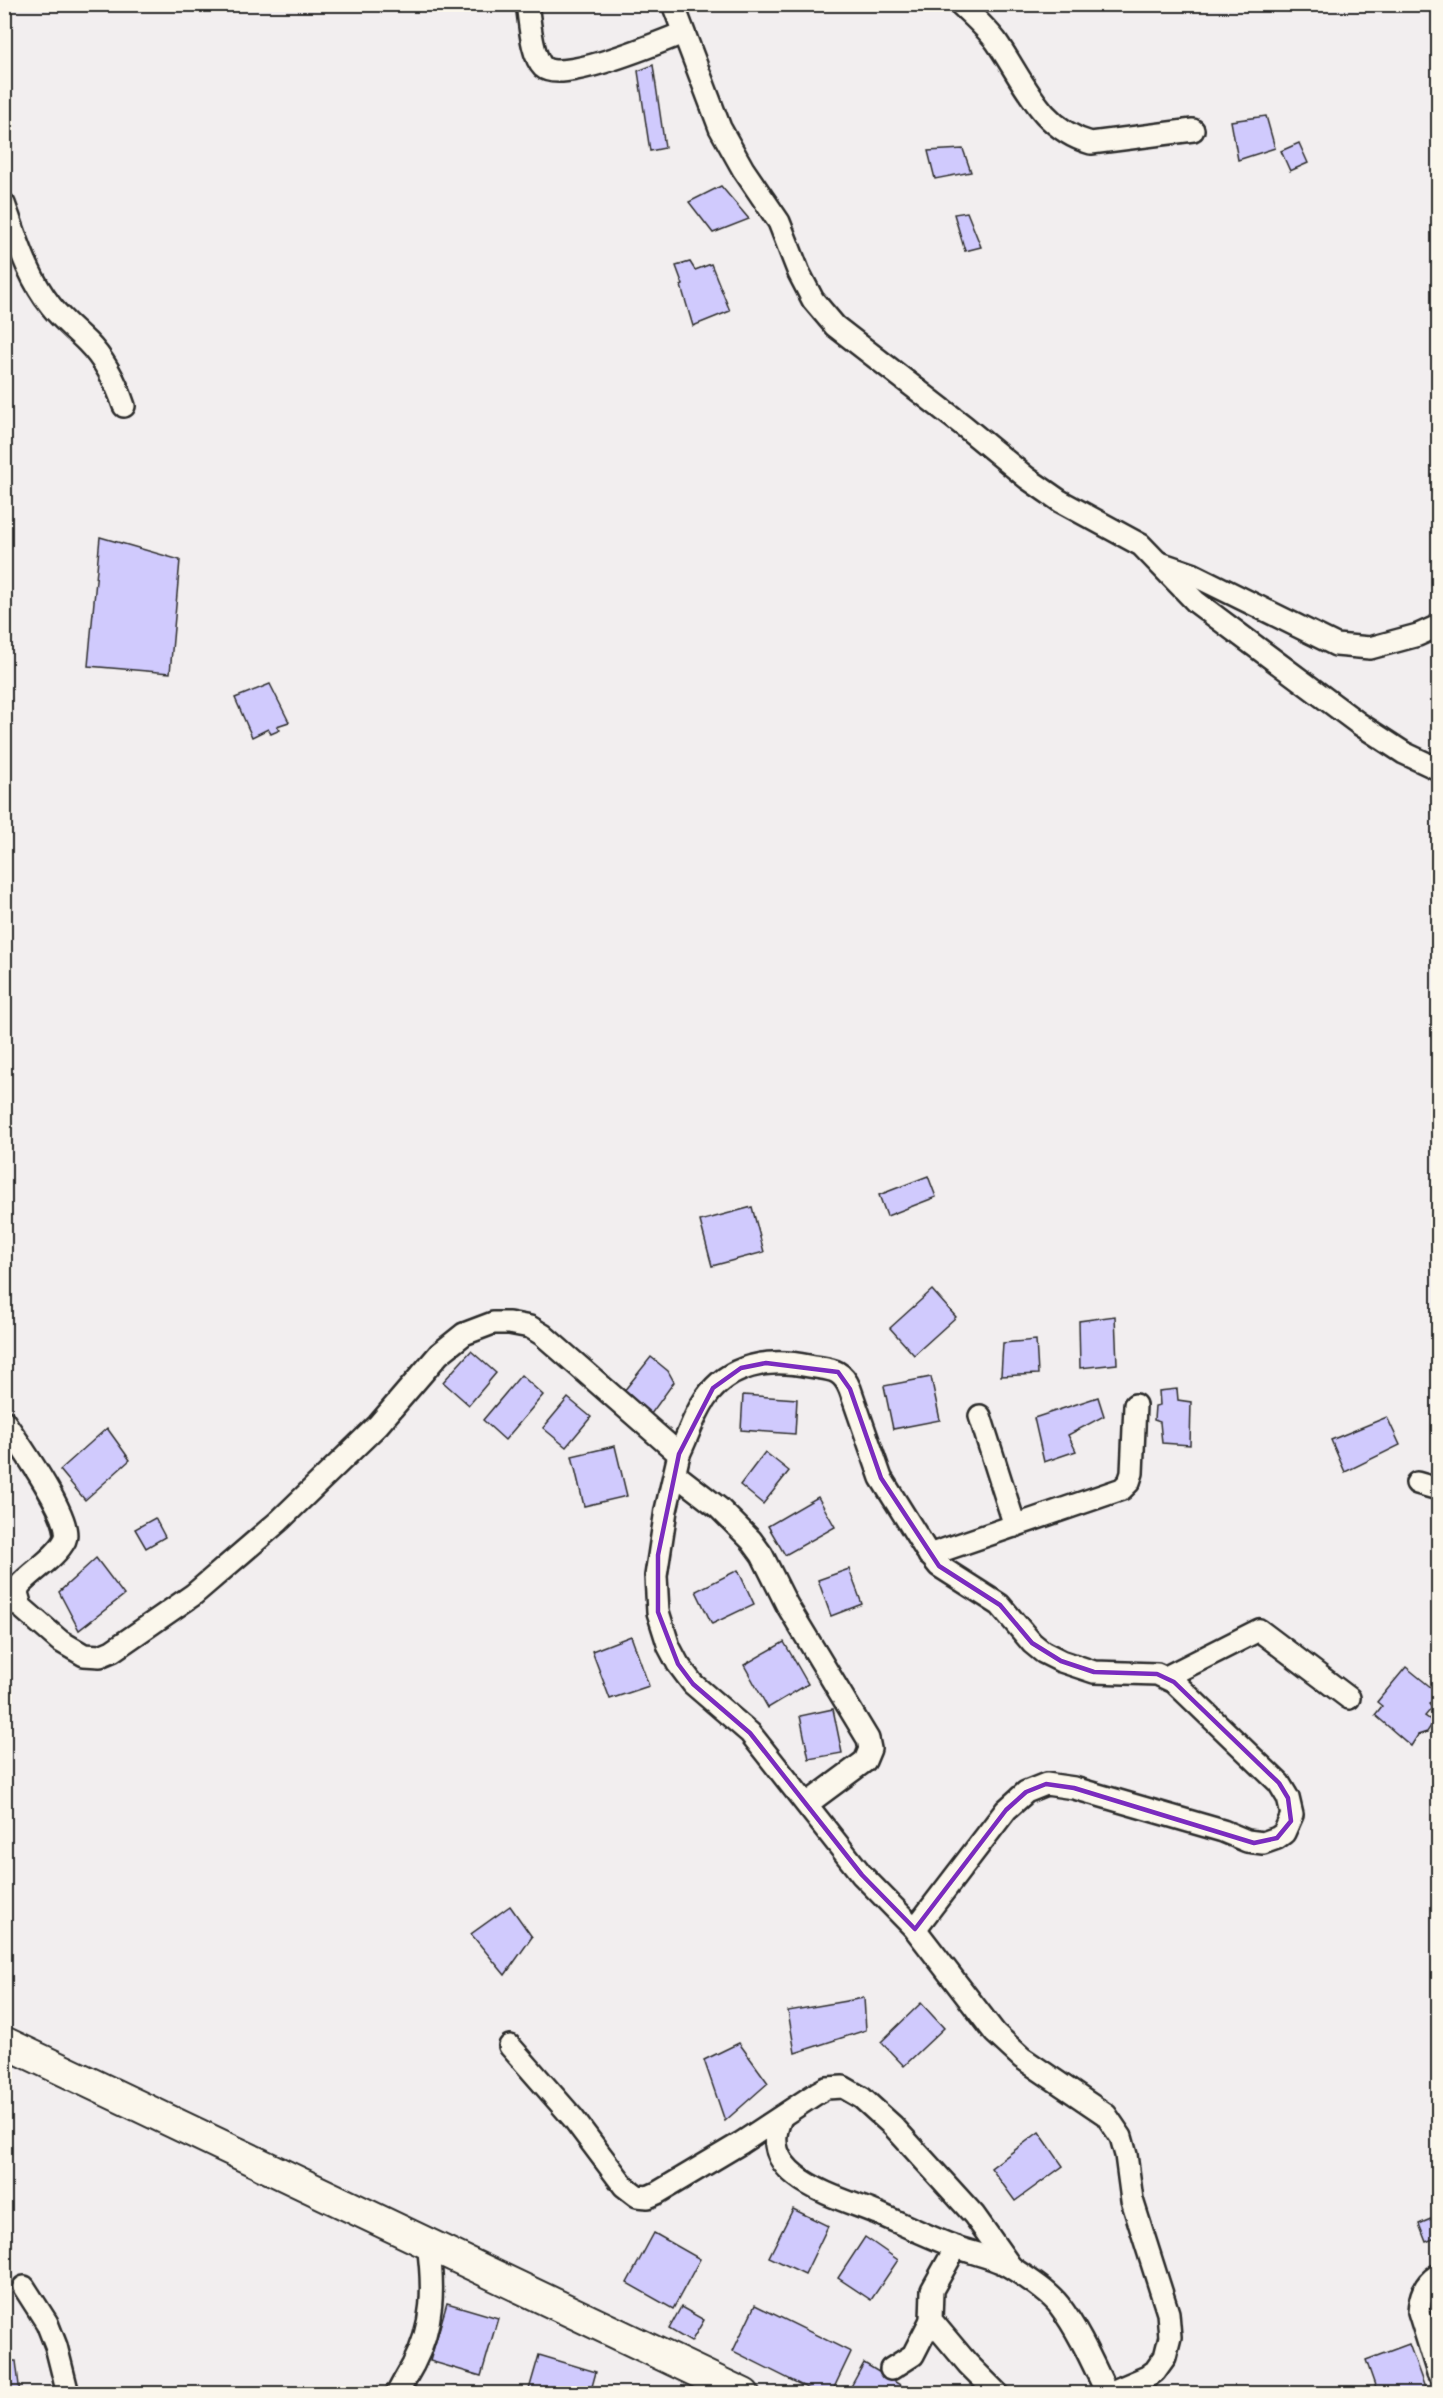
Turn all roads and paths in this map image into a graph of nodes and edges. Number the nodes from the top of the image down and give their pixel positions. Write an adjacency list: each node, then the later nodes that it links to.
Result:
1 (527, 4): 4 (street)
2 (673, 4): 4 (street)
3 (960, 4): 5 (street)
4 (683, 33): 8 (street)
5 (1193, 130)
6 (4, 204): 7 (street)
7 (124, 406)
8 (1160, 563): 9 (street); 10 (street)
9 (1438, 626)
10 (1438, 769)
11 (1135, 1406): 18 (street)
12 (980, 1416): 18 (street)
13 (4, 1421): 20 (street)
14 (679, 1454): 15 (street); 19 (street); 20 (street)
15 (675, 1474): 23 (street); 23 (street)
16 (1417, 1483): 17 (street)
17 (1438, 1489)
18 (1015, 1526): 19 (street)
19 (929, 1555): 21 (street)
20 (11, 1592)
21 (1166, 1677): 22 (street); 24 (street)
22 (1349, 1698)
23 (807, 1804): 24 (street)
24 (915, 1929): 36 (street)
25 (4, 2042): 28 (main road)
26 (510, 2046): 27 (street)
27 (781, 2118): 29 (street); 30 (street)
28 (429, 2244): 38 (street); 39 (main road)
29 (957, 2247): 30 (street); 33 (street)
30 (1011, 2267): 36 (street)
31 (1438, 2275): 35 (street)
32 (24, 2287): 37 (street)
33 (931, 2320): 34 (street); 40 (street)
34 (891, 2369)
35 (1438, 2373)
36 (1107, 2393)
37 (68, 2394)
38 (397, 2394)
39 (744, 2394)
40 (998, 2394)

